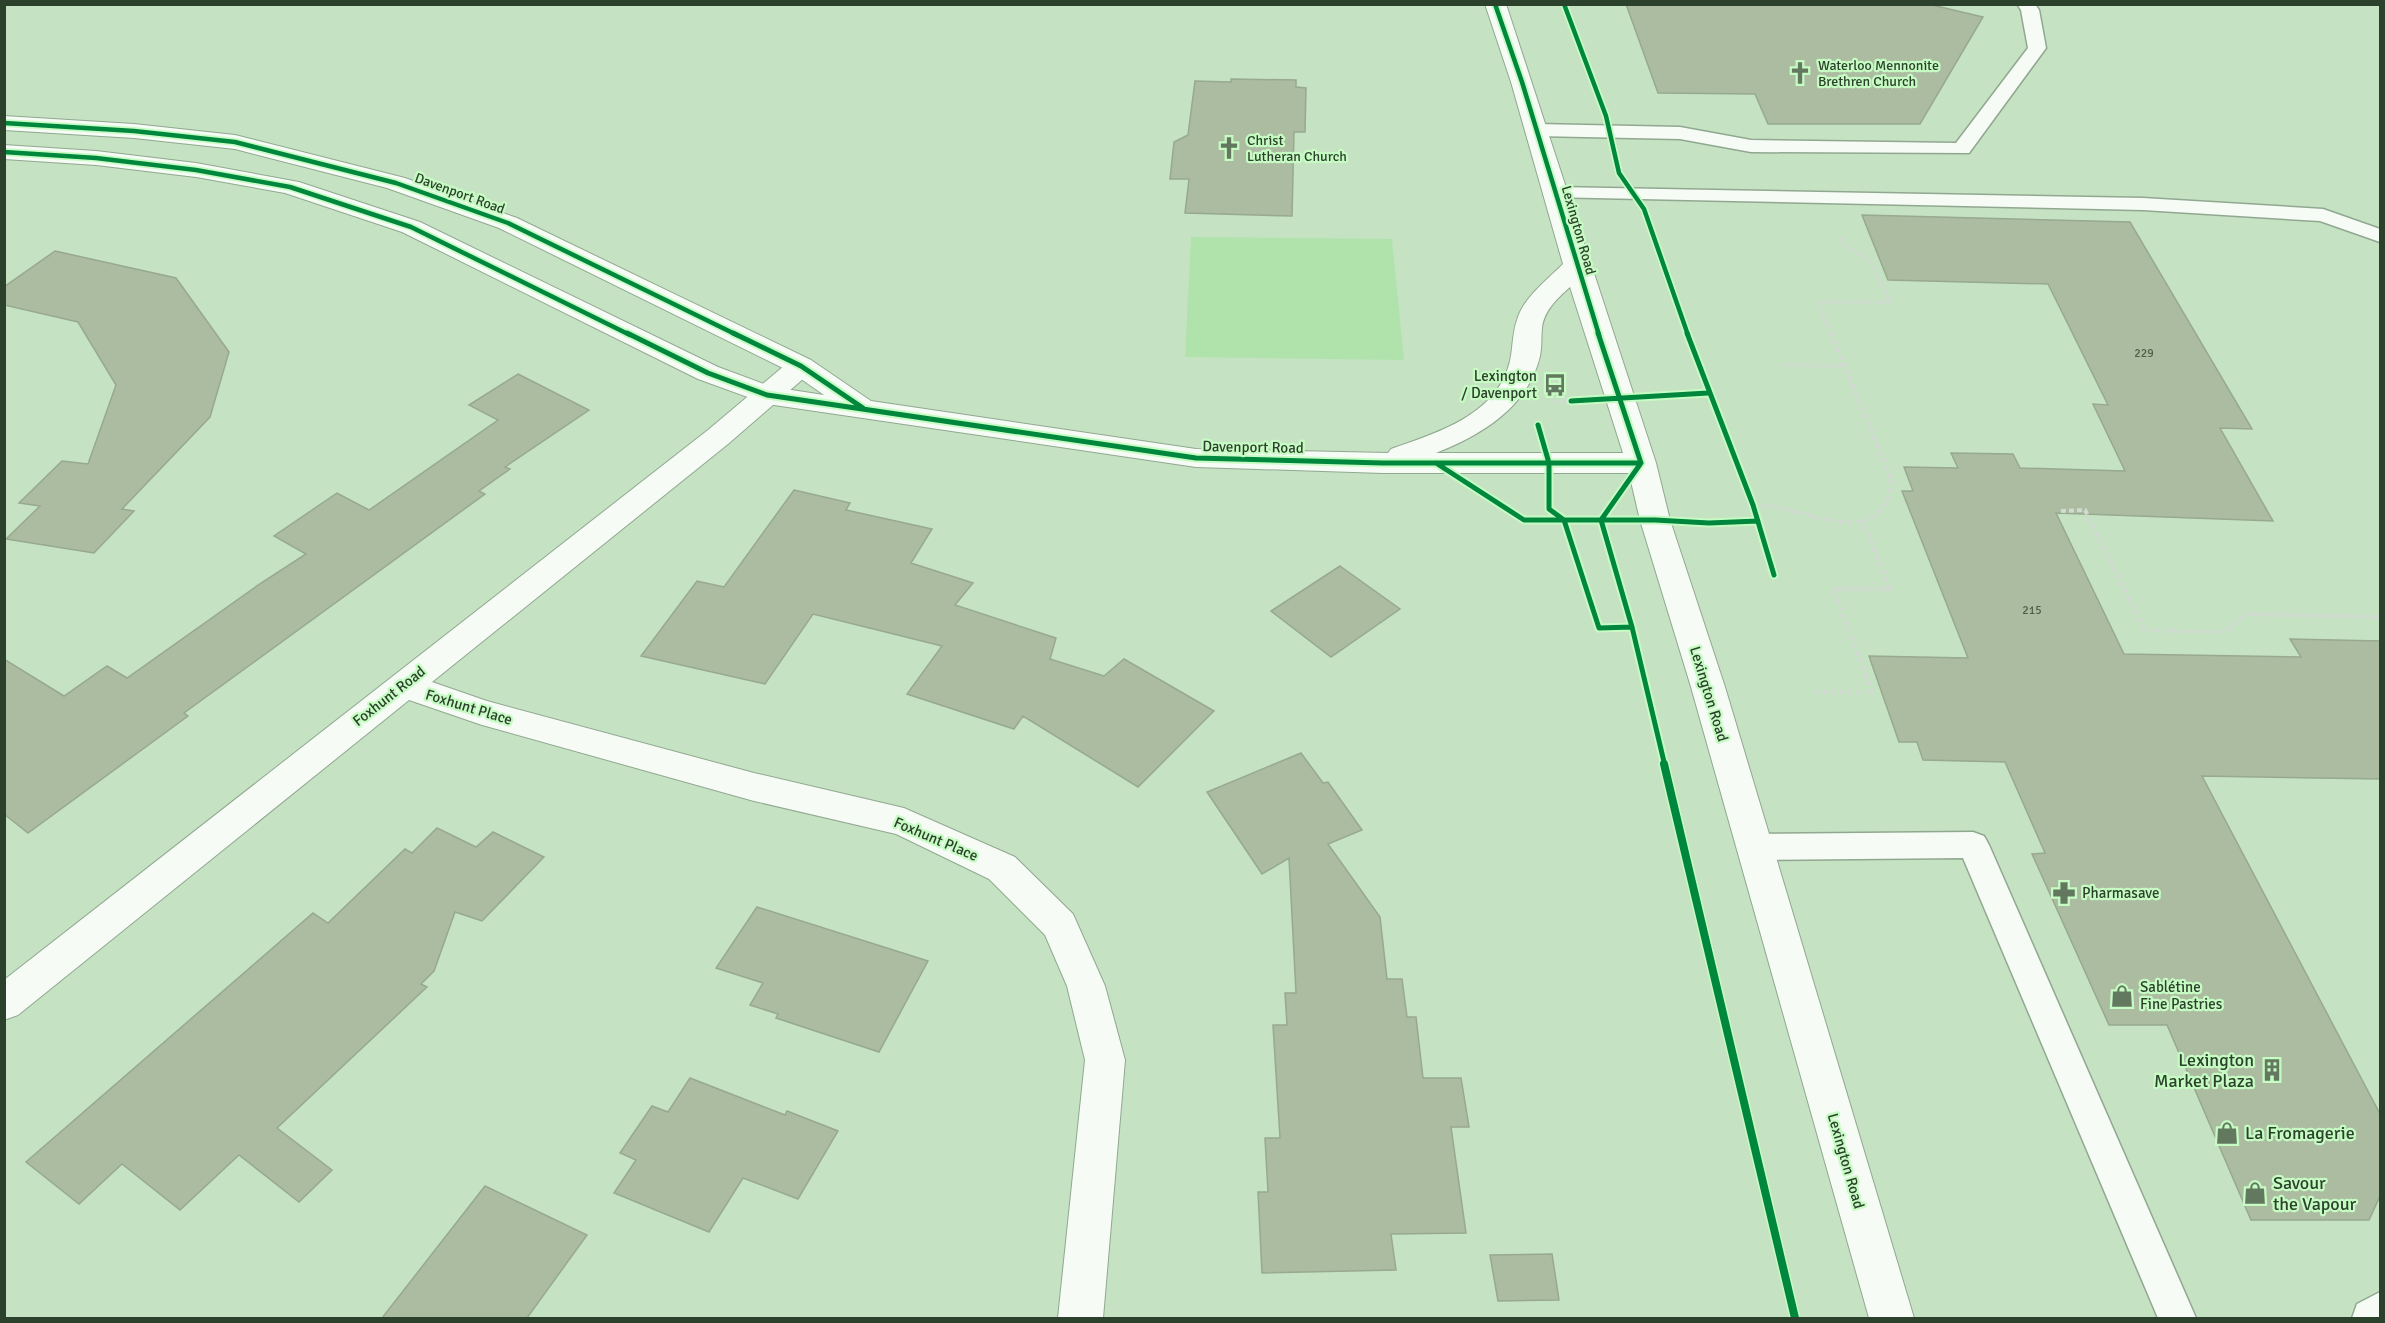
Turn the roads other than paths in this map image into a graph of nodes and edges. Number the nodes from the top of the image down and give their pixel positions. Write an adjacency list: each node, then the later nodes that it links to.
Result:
1 (1495, 4): 4 (street, Lexington Road)
2 (2026, 4): 4 (lane)
3 (4, 123): 9 (street, Davenport Road)
4 (1537, 130): 6 (street, Lexington Road)
5 (4, 152): 10 (street, Davenport Road)
6 (1556, 193): 7 (lane); 8 (street, Lexington Road)
7 (2380, 236)
8 (1576, 265): 12 (street); 13 (street, Lexington Road)
9 (801, 366): 10 (street, Foxhunt Road); 11 (street, Davenport Road)
10 (767, 395): 11 (street, Davenport Road); 14 (street, Foxhunt Road)
11 (868, 411): 12 (street, Davenport Road)
12 (1383, 463): 13 (street, Davenport Road)
13 (1641, 463): 15 (street, Lexington Road)
14 (403, 685): 16 (street, Foxhunt Road); 18 (street, Foxhunt Place)
15 (1754, 847): 19 (street, Lexington Road); 20 (lane)
16 (4, 1003)
17 (2380, 1311): 21 (lane)
18 (1081, 1318)
19 (1892, 1318)
20 (2177, 1318)
21 (2371, 1318)

